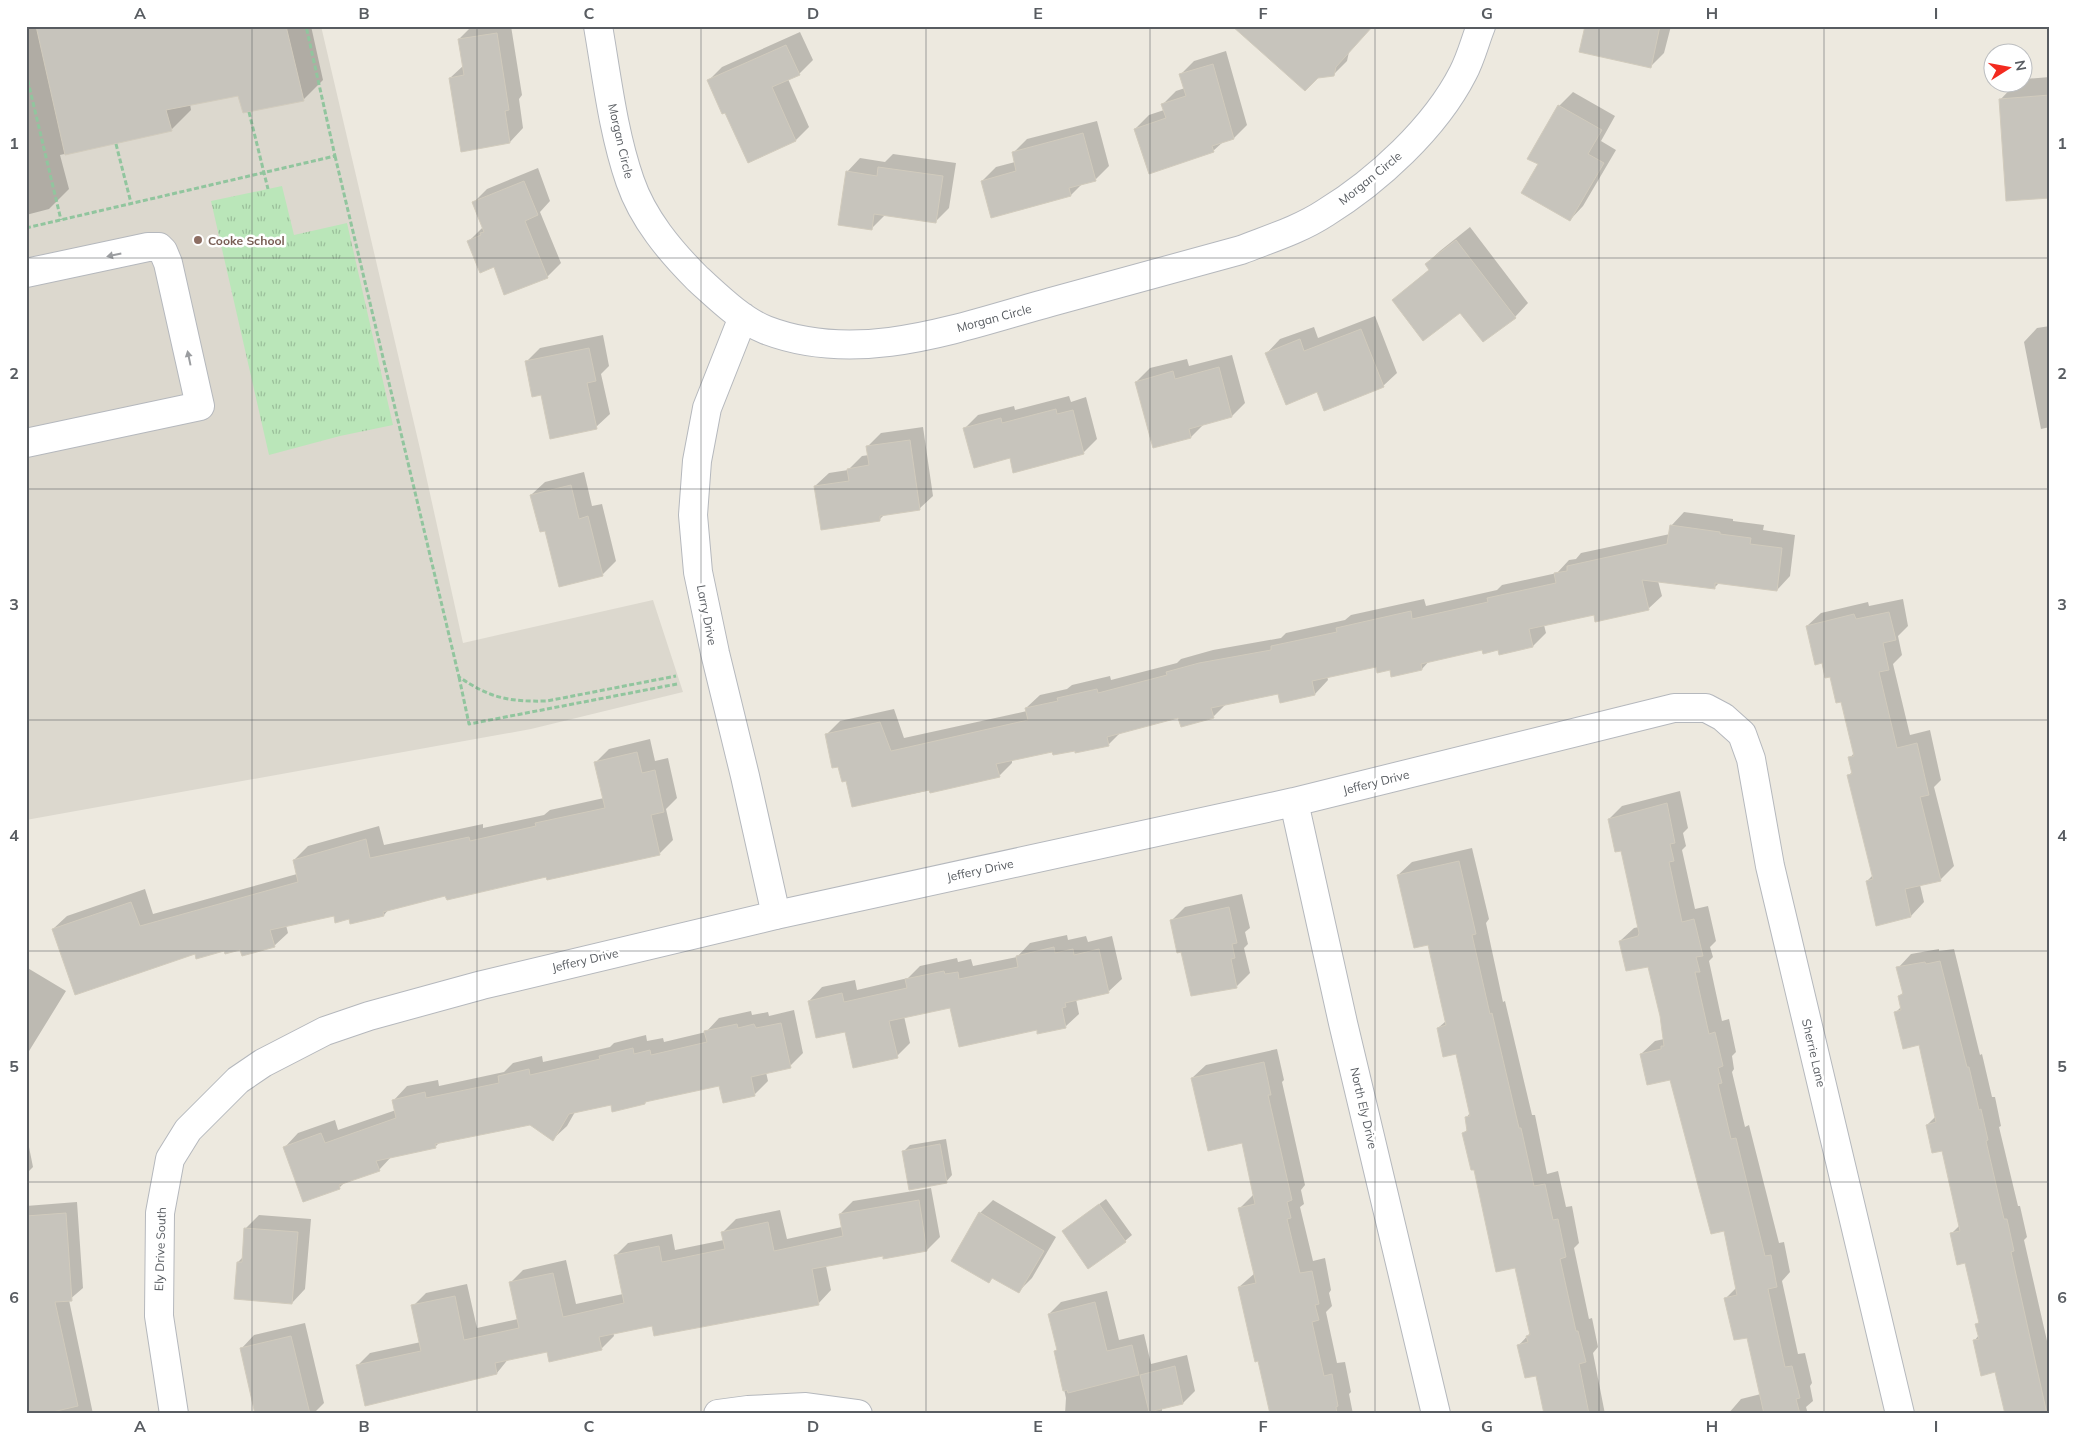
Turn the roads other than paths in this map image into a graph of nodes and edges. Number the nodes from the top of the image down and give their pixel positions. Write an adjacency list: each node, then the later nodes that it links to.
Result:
1 (598, 26): 4 (street, Morgan Circle)
2 (1481, 26): 4 (street, Morgan Circle)
3 (26, 273): 5 (street, one-way to 3)
4 (743, 317): 8 (street, Larry Drive)
5 (26, 443)
6 (1706, 708): 7 (street, Jeffery Drive); 14 (street, Sherrie Lane)
7 (1294, 802): 8 (street, Jeffery Drive); 13 (street, North Ely Drive)
8 (776, 915): 9 (street, Jeffery Drive)
9 (263, 1063): 10 (street, Ely Drive South)
10 (174, 1414)
11 (718, 1414): 12 (street)
12 (858, 1414)
13 (1436, 1414)
14 (1900, 1414)

